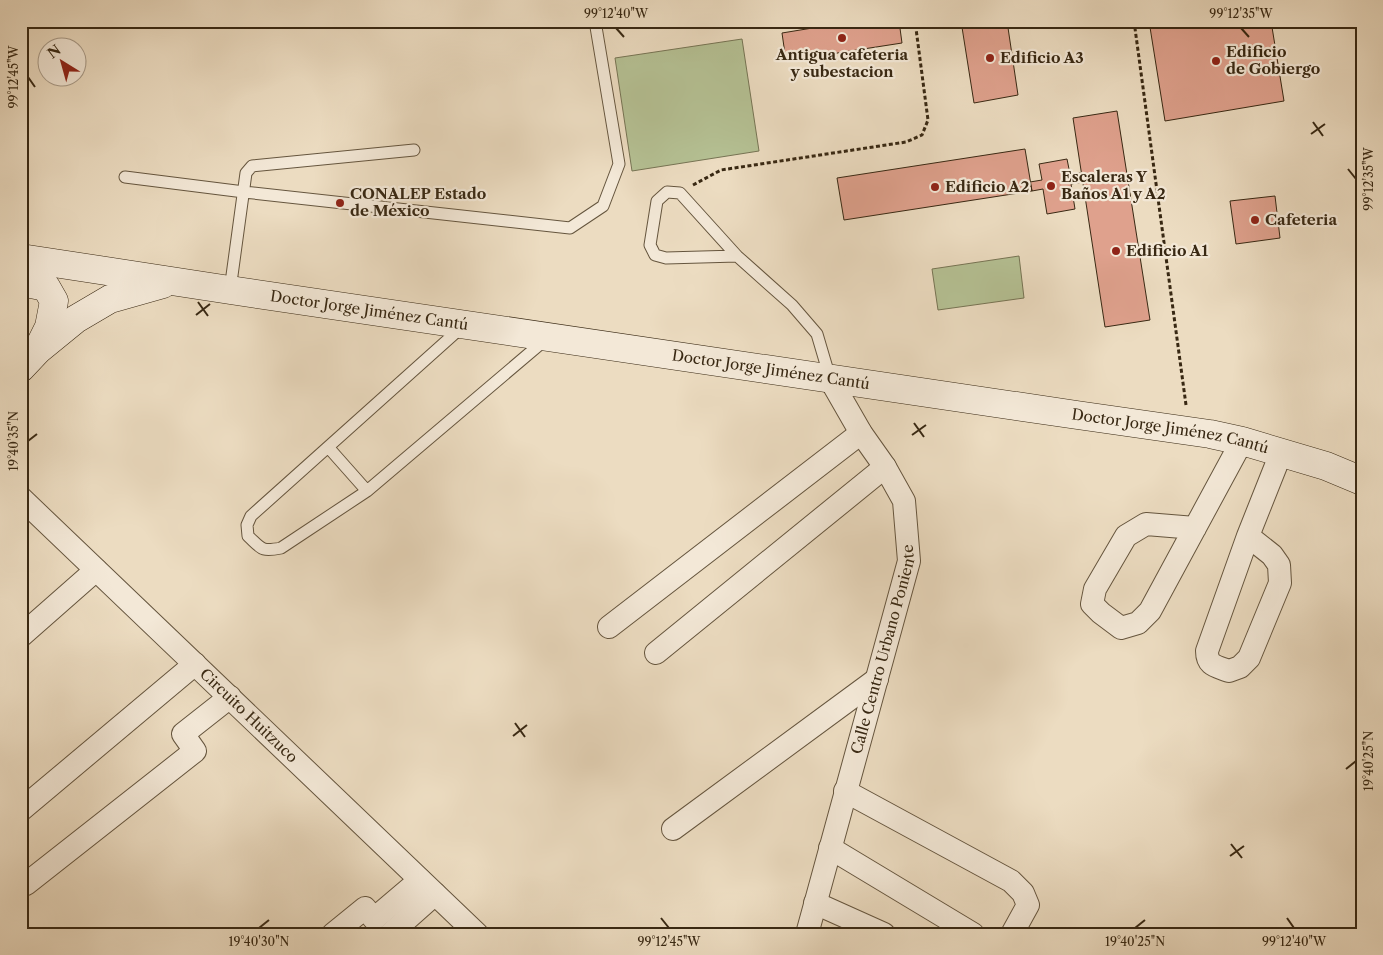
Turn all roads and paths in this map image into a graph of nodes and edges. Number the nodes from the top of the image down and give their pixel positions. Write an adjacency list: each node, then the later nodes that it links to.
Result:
1 (595, 21): 6 (lane)
2 (915, 21): 7 (path)
3 (1134, 21): 17 (path)
4 (414, 150): 6 (lane)
5 (125, 176): 6 (lane)
6 (244, 192): 12 (lane)
7 (680, 193): 8 (lane); 8 (lane)
8 (737, 256): 16 (lane)
9 (21, 258): 11 (main road, Doctor Jorge Jiménez Cantú)
10 (21, 282): 15 (main road)
11 (172, 282): 12 (main road, Doctor Jorge Jiménez Cantú); 15 (main road)
12 (230, 290): 13 (main road, Doctor Jorge Jiménez Cantú)
13 (465, 325): 14 (main road, Doctor Jorge Jiménez Cantú); 20 (lane)
14 (548, 337): 16 (main road, Doctor Jorge Jiménez Cantú); 24 (lane)
15 (29, 359)
16 (830, 379): 17 (main road, Doctor Jorge Jiménez Cantú); 18 (street, Calle Centro Urbano Poniente)
17 (1188, 431): 19 (main road, Doctor Jorge Jiménez Cantú)
18 (861, 434): 22 (street, Calle Centro Urbano Poniente); 29 (street)
19 (1242, 441): 21 (main road, Doctor Jorge Jiménez Cantú); 26 (street)
20 (328, 447): 24 (lane); 24 (lane)
21 (1280, 453): 23 (main road, Doctor Jorge Jiménez Cantú); 27 (street)
22 (885, 467): 31 (street); 33 (street, Calle Centro Urbano Poniente)
23 (1362, 481)
24 (368, 491)
25 (21, 498): 28 (street, Circuito Huitzuco)
26 (1195, 528): 26 (street)
27 (1248, 536): 27 (street)
28 (96, 570): 30 (street); 32 (street, Circuito Huitzuco)
29 (609, 627)
30 (21, 636)
31 (656, 653)
32 (194, 664): 34 (street, Circuito Huitzuco); 36 (street)
33 (877, 679): 35 (street, Calle Centro Urbano Poniente); 37 (street)
34 (230, 697): 39 (street); 40 (street, Circuito Huitzuco)
35 (845, 791): 38 (street, Calle Centro Urbano Poniente); 48 (street)
36 (21, 810)
37 (672, 829)
38 (830, 848): 41 (street, Calle Centro Urbano Poniente); 47 (street)
39 (26, 884)
40 (428, 887): 42 (street); 43 (street); 44 (street, Circuito Huitzuco)
41 (815, 903): 45 (street, Calle Centro Urbano Poniente); 46 (street)
42 (333, 934)
43 (390, 934)
44 (477, 934)
45 (807, 934)
46 (884, 934)
47 (973, 934)
48 (1012, 934)

